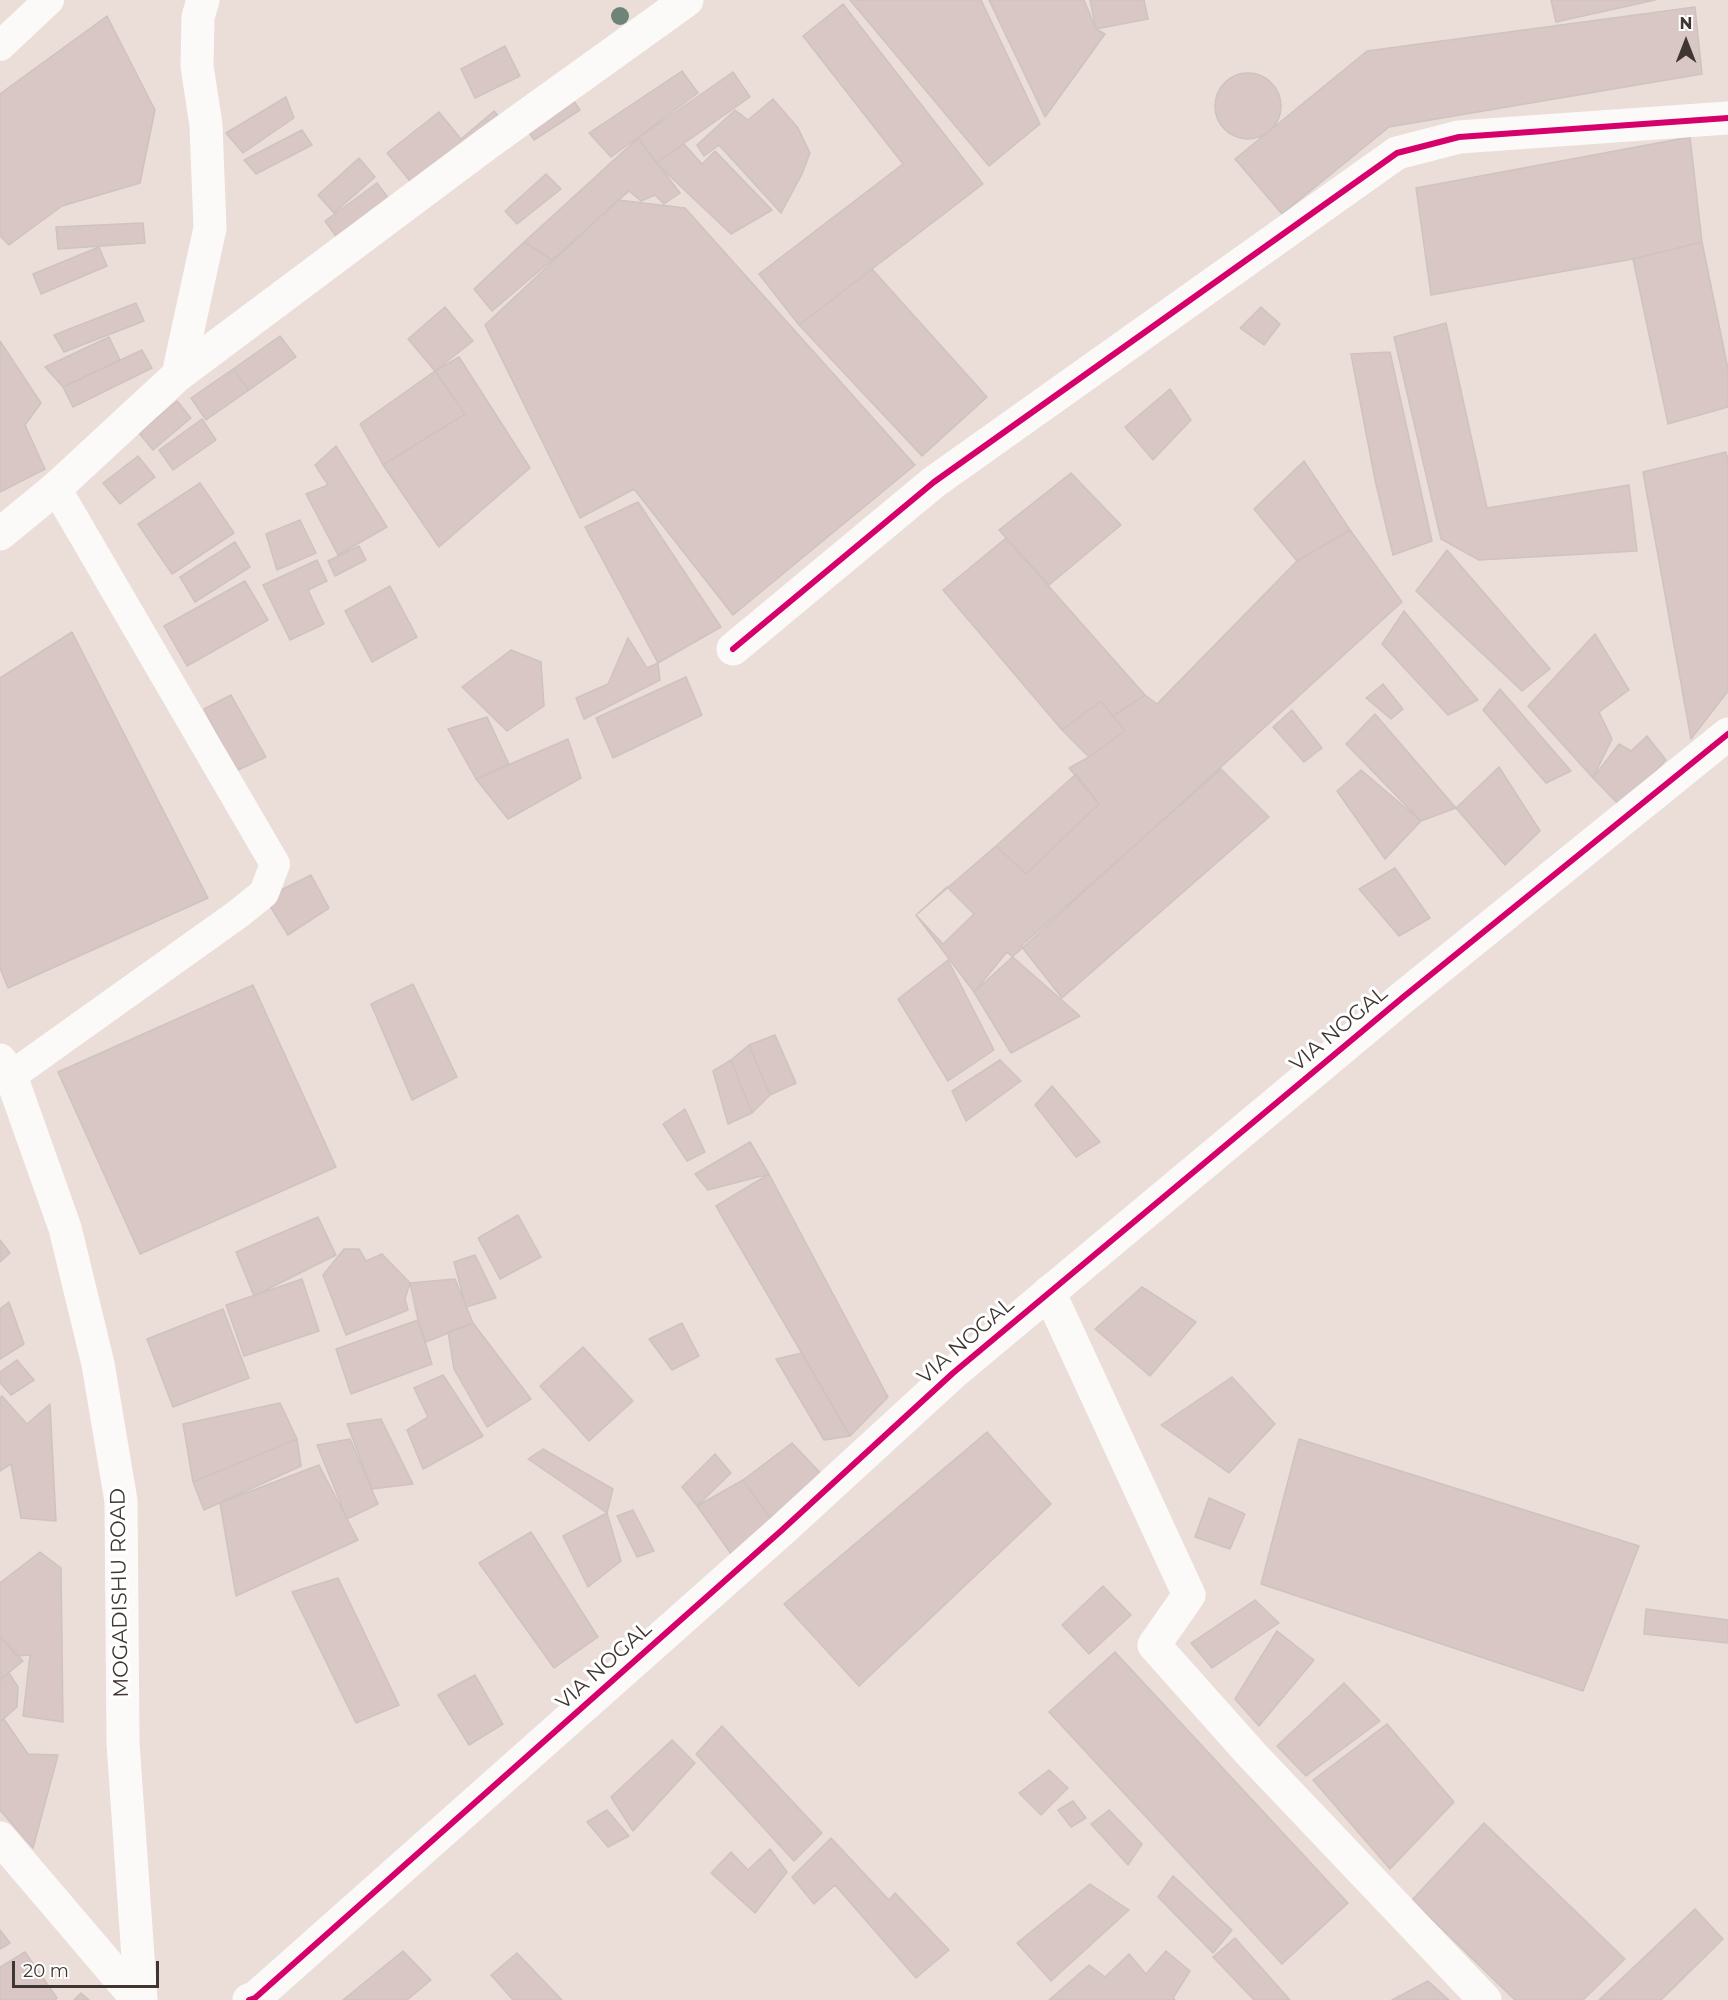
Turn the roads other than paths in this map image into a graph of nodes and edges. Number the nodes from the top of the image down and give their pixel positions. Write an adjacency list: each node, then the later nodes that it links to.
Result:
1 (49, 0): 4 (lane)
2 (687, 0): 6 (main road)
3 (195, 6): 6 (main road)
4 (0, 46)
5 (1728, 118): 9 (main road)
6 (178, 375): 7 (main road)
7 (56, 488): 8 (main road); 11 (lane)
8 (0, 534)
9 (733, 649)
10 (1728, 734): 12 (main road, VIA NOGAL)
11 (6, 1068): 14 (main road, MOGADISHU ROAD)
12 (1049, 1292): 15 (main road, VIA NOGAL); 16 (main road)
13 (0, 1838): 14 (main road)
14 (139, 2000)
15 (249, 2000)
16 (1485, 2000)

